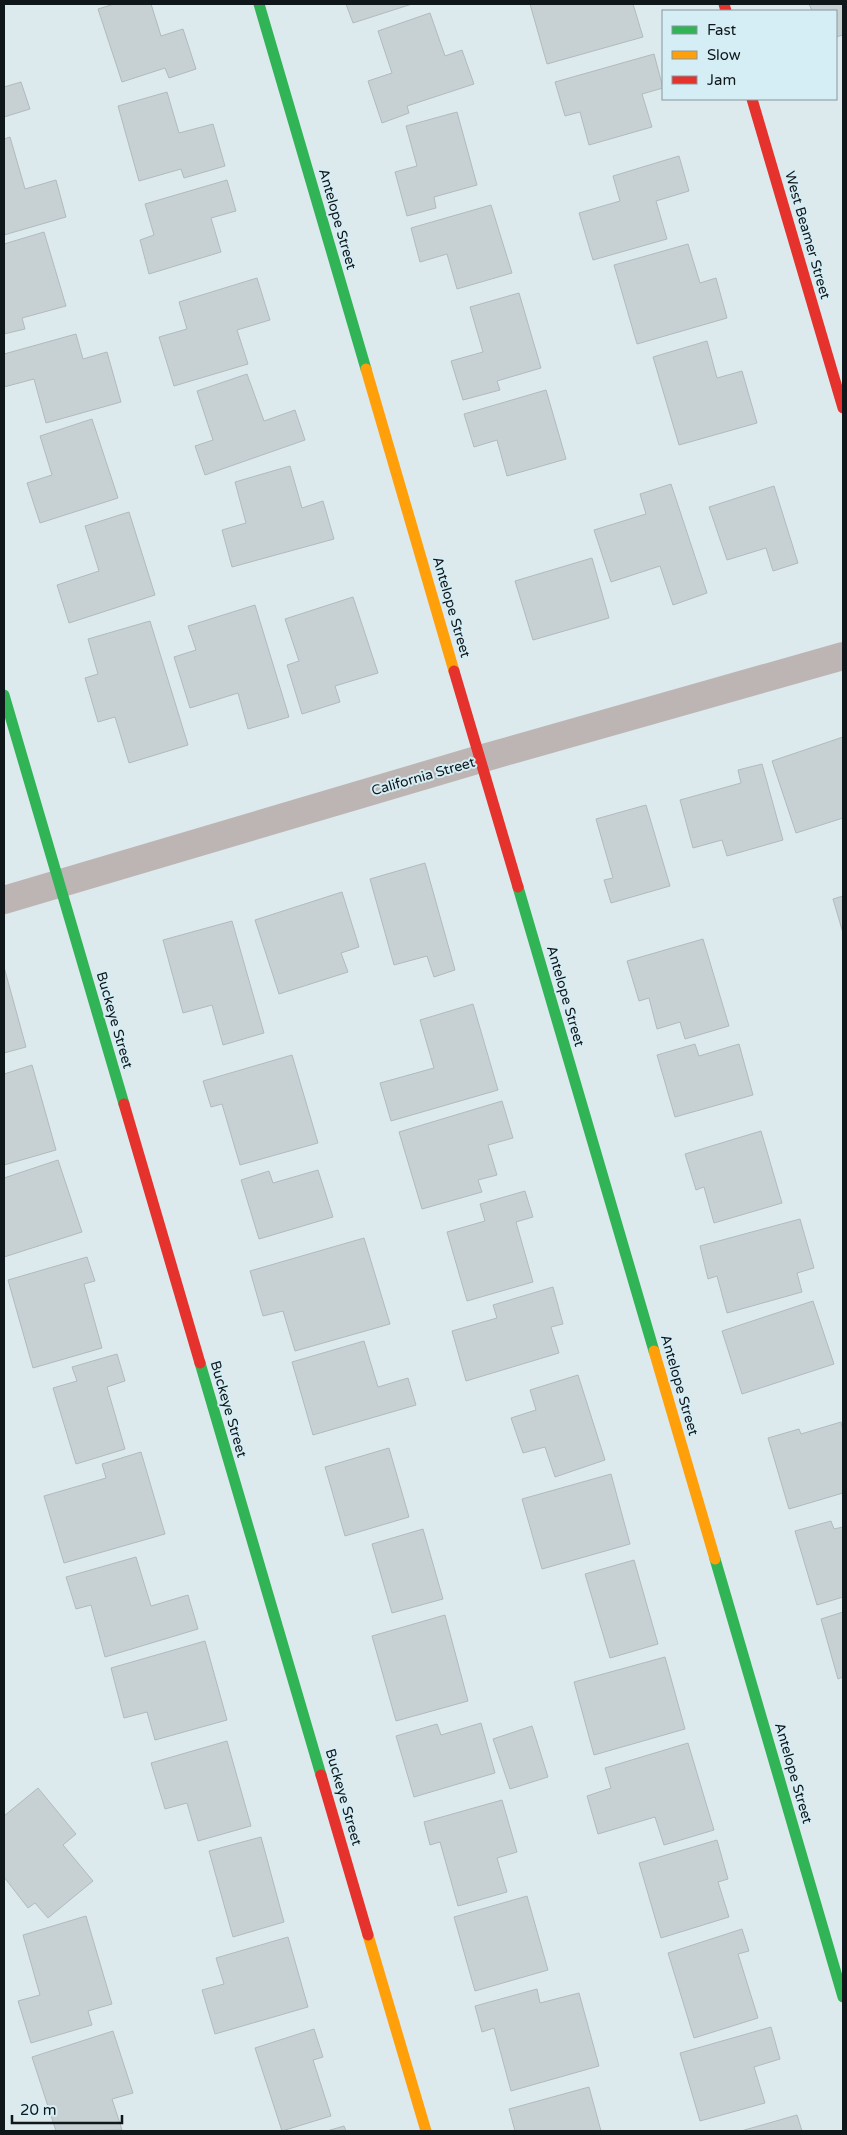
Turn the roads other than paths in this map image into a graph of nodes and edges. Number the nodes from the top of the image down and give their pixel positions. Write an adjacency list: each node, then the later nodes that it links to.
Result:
1 (259, 4): 6 (street, Antelope Street)
2 (752, 100): 3 (street, West Beamer Street)
3 (843, 408)
4 (843, 656): 6 (street, California Street)
5 (4, 695): 7 (street, Buckeye Street)
6 (480, 759): 7 (street, California Street); 9 (street, Antelope Street)
7 (60, 884): 8 (street, California Street); 10 (street, Buckeye Street)
8 (4, 900)
9 (843, 1997)
10 (426, 2131)

